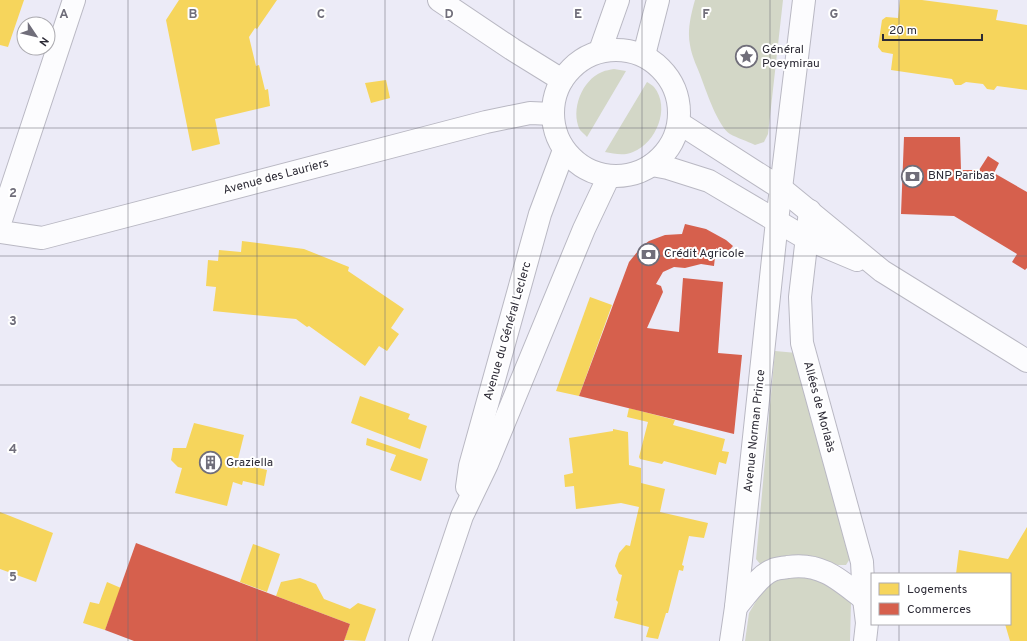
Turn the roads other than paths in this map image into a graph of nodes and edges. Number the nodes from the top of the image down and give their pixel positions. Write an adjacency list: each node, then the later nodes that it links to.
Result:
1 (74, 0): 17 (street)
2 (438, 0): 8 (street)
3 (618, 0): 6 (street)
4 (658, 0): 7 (street)
5 (804, 0): 14 (street)
6 (600, 51): 7 (street); 8 (street)
7 (644, 55): 10 (street)
8 (562, 80): 9 (street)
9 (553, 114): 11 (street); 18 (street, Avenue des Lauriers)
10 (679, 123): 12 (street); 14 (street)
11 (564, 150): 13 (street); 22 (street, Avenue du Général Leclerc)
12 (652, 165): 13 (street); 16 (street)
13 (609, 176): 22 (street, Avenue du Général Leclerc)
14 (782, 189): 15 (street); 16 (street)
15 (810, 211): 19 (street, Allées de Morlaàs); 20 (street)
16 (777, 221): 19 (street); 24 (street, Avenue Norman Prince)
17 (0, 223)
18 (0, 232)
19 (807, 238): 20 (street); 23 (street, Allées de Morlaàs)
20 (882, 271): 21 (street)
21 (1027, 361)
22 (462, 516): 25 (street, Avenue du Général Leclerc)
23 (864, 600): 24 (street); 27 (street, Allées de Morlaàs)
24 (736, 607): 26 (street, Avenue Norman Prince)
25 (420, 641)
26 (732, 641)
27 (865, 641)

